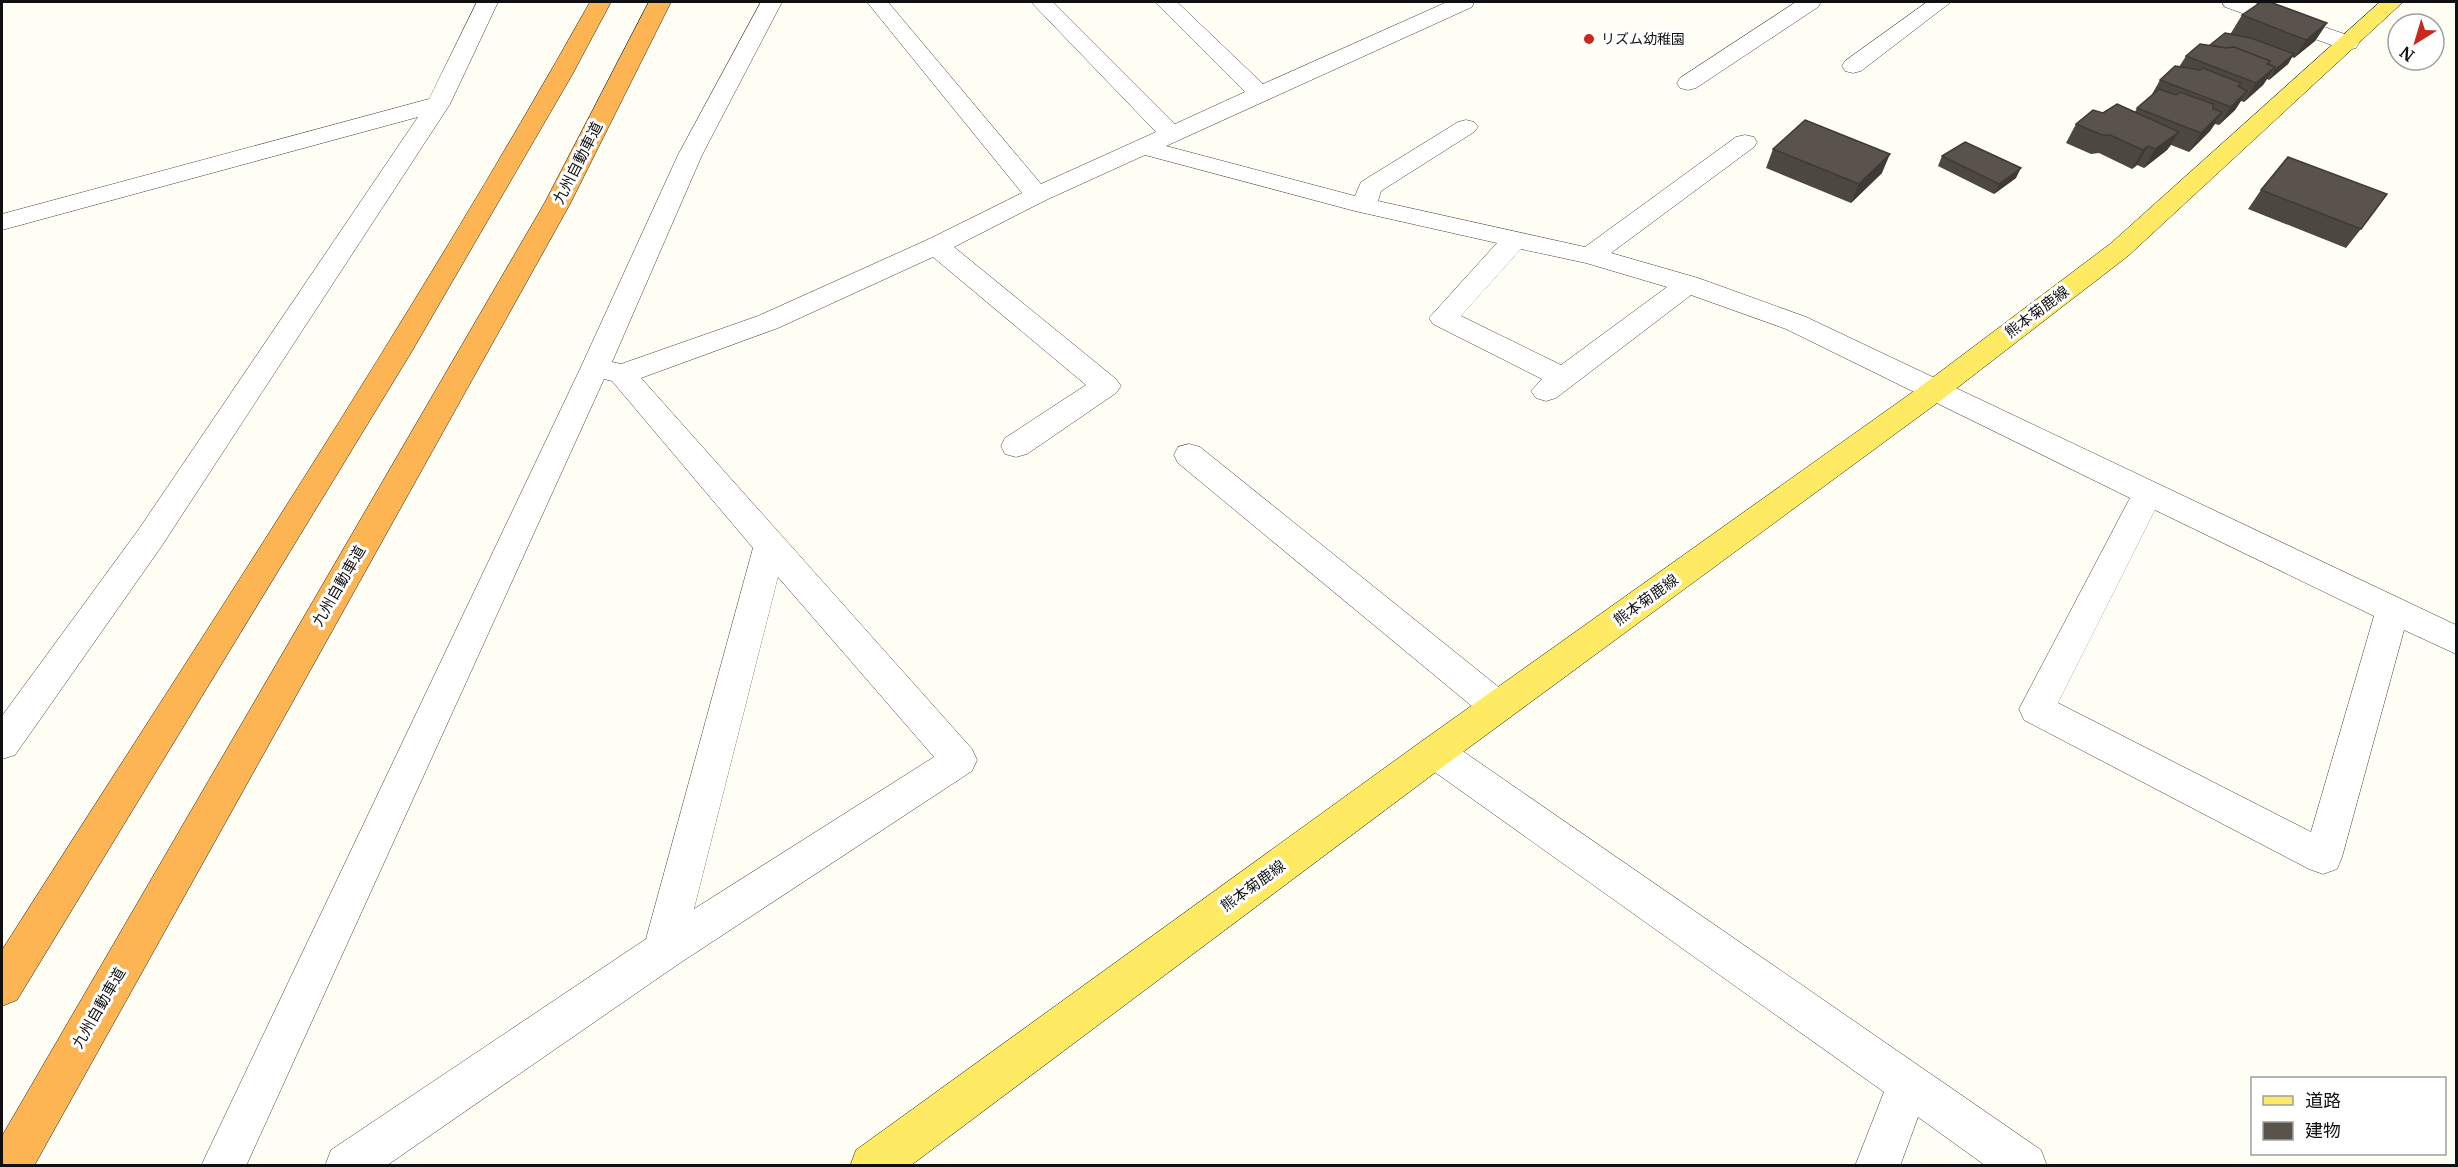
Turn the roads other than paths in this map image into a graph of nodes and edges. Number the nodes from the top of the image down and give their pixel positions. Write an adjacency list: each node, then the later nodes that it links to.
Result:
1 (487, 2): 17 (street)
2 (600, 2): 41 (highway)
3 (660, 2): 43 (highway, 九州自動車道)
4 (771, 2): 29 (street)
5 (877, 2): 22 (street)
6 (1041, 2): 19 (street)
7 (1165, 2): 16 (street)
8 (1464, 2): 16 (street)
9 (1810, 2): 15 (street)
10 (1940, 2): 14 (street)
11 (2234, 2): 13 (street)
12 (2392, 2): 13 (main road, 熊本菊鹿線)
13 (2348, 43): 30 (main road, 熊本菊鹿線)
14 (1853, 66)
15 (1688, 83)
16 (1260, 94): 19 (street)
17 (438, 104): 24 (street); 38 (street)
18 (1466, 127): 23 (street)
19 (1172, 134): 21 (street)
20 (1745, 142): 27 (street)
21 (1143, 147): 22 (street); 23 (street)
22 (1037, 195): 26 (street)
23 (1364, 206): 25 (street)
24 (2, 222)
25 (1516, 240): 27 (street); 28 (street)
26 (936, 246): 29 (street); 31 (street)
27 (1590, 256): 28 (street)
28 (1688, 284): 30 (street)
29 (608, 371): 34 (street); 44 (street)
30 (1934, 391): 33 (street); 37 (main road, 熊本菊鹿線)
31 (1016, 446)
32 (1189, 455): 37 (street)
33 (2148, 494): 35 (street); 35 (street)
34 (770, 546): 40 (street); 40 (street)
35 (2392, 611): 36 (street)
36 (2457, 640)
37 (1498, 707): 39 (main road, 熊本菊鹿線)
38 (2, 744)
39 (1435, 752): 42 (street); 46 (main road, 熊本菊鹿線)
40 (663, 951): 45 (street)
41 (2, 986)
42 (1908, 1085): 47 (street); 48 (street)
43 (9, 1166)
44 (223, 1166)
45 (346, 1166)
46 (872, 1166)
47 (1877, 1166)
48 (2025, 1166)

